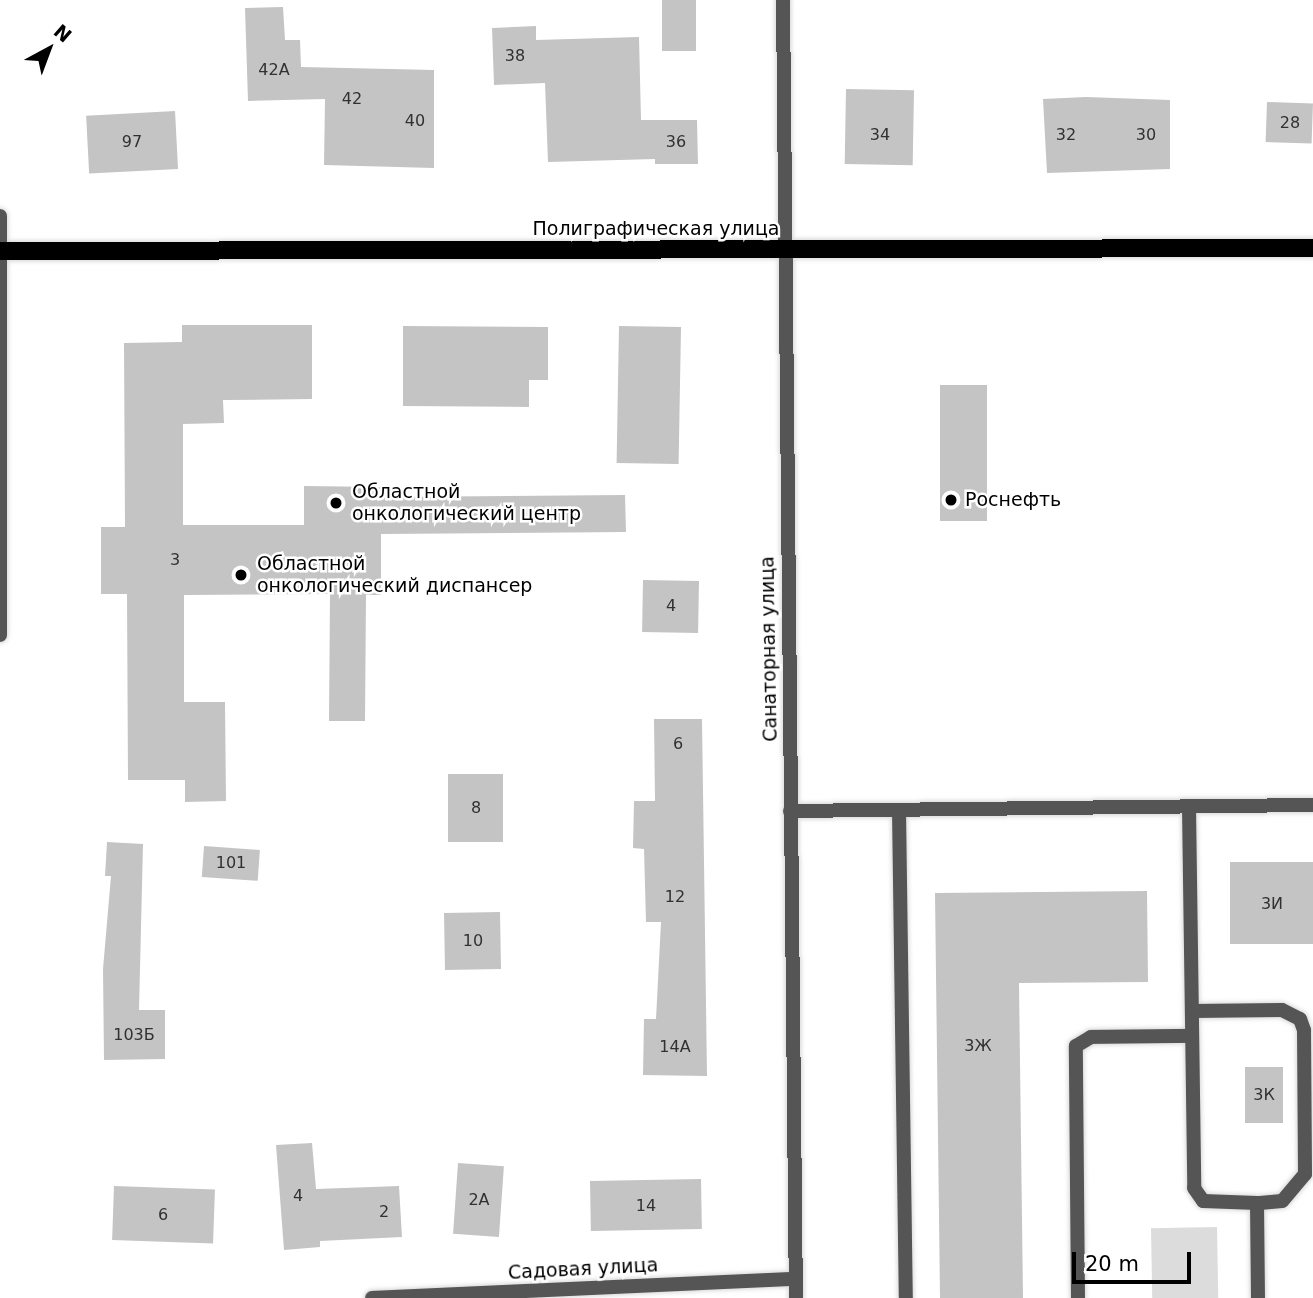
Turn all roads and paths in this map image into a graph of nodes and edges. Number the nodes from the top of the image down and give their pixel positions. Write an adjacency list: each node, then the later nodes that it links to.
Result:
1 (783, 0): 4 (street, Санаторная улица)
2 (0, 216): 5 (street)
3 (1313, 248): 4 (main road, Полиграфическая улица)
4 (783, 250): 5 (main road, Полиграфическая улица); 10 (street, Санаторная улица)
5 (1, 251): 6 (street)
6 (0, 635)
7 (1313, 805): 8 (street)
8 (1189, 807): 9 (street); 11 (street)
9 (899, 810): 10 (street); 17 (street)
10 (790, 811): 14 (street, Санаторная улица)
11 (1192, 1010): 12 (street); 13 (street)
12 (1192, 1036): 13 (street); 18 (street)
13 (1257, 1203): 19 (street)
14 (795, 1279): 15 (street, Садовая улица); 16 (street, Санаторная улица)
15 (372, 1298)
16 (796, 1298)
17 (905, 1298)
18 (1078, 1298)
19 (1258, 1298)

